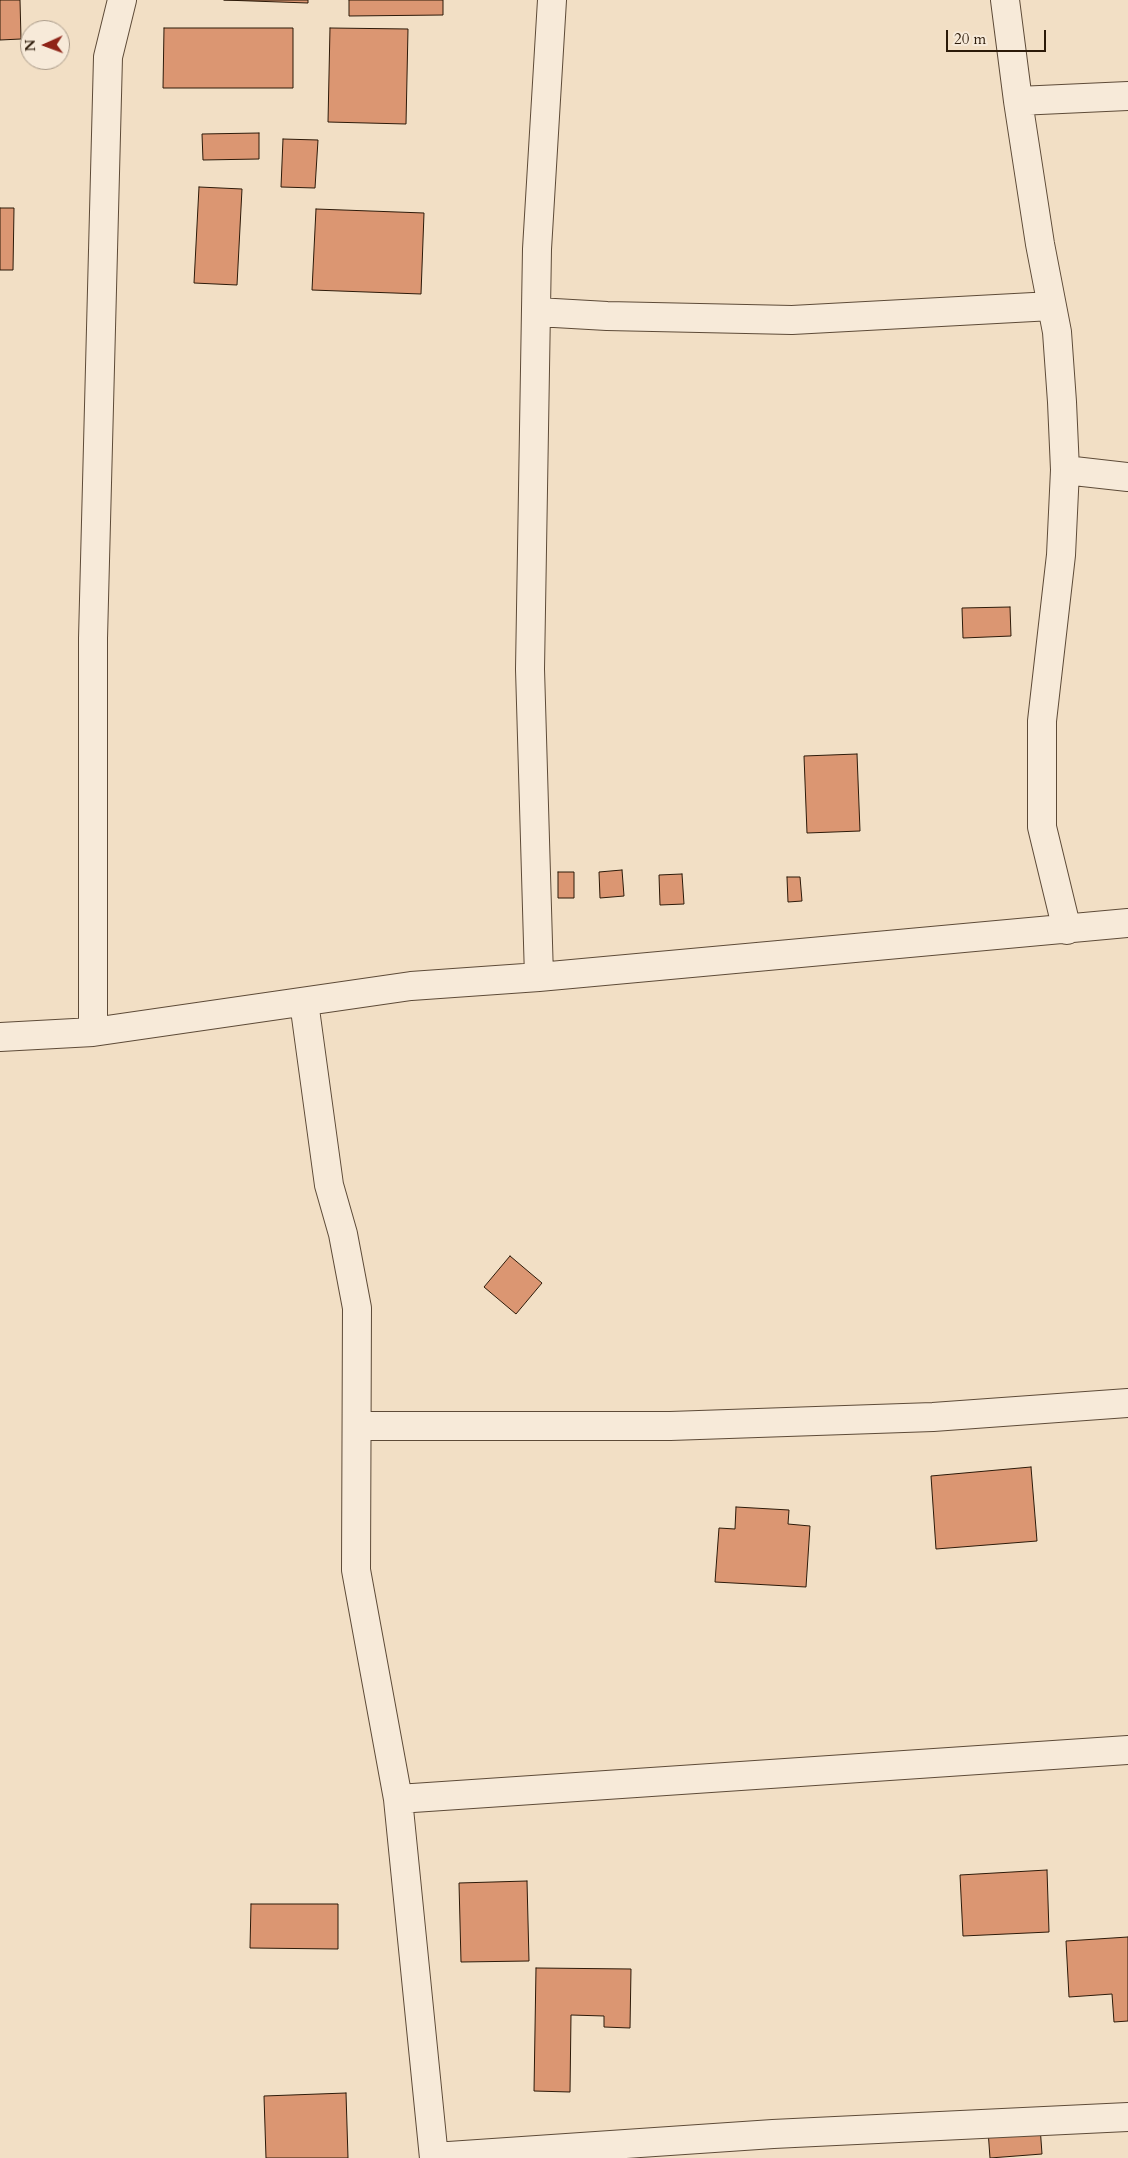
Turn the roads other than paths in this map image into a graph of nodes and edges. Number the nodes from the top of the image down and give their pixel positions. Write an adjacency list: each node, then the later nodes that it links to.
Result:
1 (122, 0): 14 (street)
2 (552, 0): 7 (street)
3 (1005, 0): 5 (street)
4 (1128, 96): 5 (street)
5 (1018, 101): 6 (street)
6 (1052, 306): 7 (street); 8 (street)
7 (537, 312): 12 (street)
8 (1065, 470): 9 (street); 11 (street)
9 (1128, 477)
10 (1128, 923): 11 (street)
11 (1067, 930): 12 (street)
12 (539, 977): 13 (street)
13 (304, 1002): 14 (street); 17 (street)
14 (93, 1032): 15 (street)
15 (0, 1037)
16 (1128, 1403): 17 (street)
17 (357, 1426): 19 (street)
18 (1128, 1750): 19 (street)
19 (398, 1799): 22 (street)
20 (1128, 2117): 21 (street)
21 (774, 2146): 22 (street)
22 (434, 2157)

